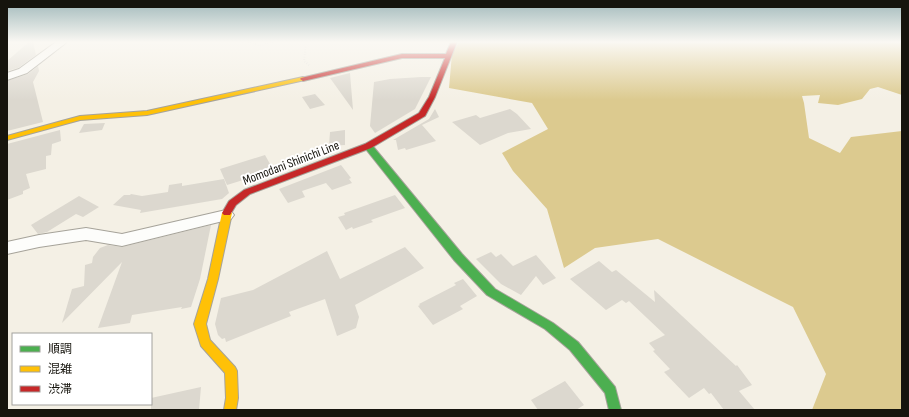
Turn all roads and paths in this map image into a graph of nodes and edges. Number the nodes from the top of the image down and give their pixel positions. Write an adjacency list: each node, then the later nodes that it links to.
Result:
1 (36, 61): 6 (street)
2 (304, 61): 5 (path)
3 (377, 61): 5 (street)
4 (445, 61): 8 (street, Momodani Shinichi Line)
5 (318, 74): 7 (street)
6 (7, 77)
7 (7, 138)
8 (368, 146): 9 (street, Momodani Shinichi Line); 12 (street)
9 (226, 215): 10 (street); 11 (street, Momodani Shinichi Line)
10 (7, 248)
11 (230, 410)
12 (615, 410)

